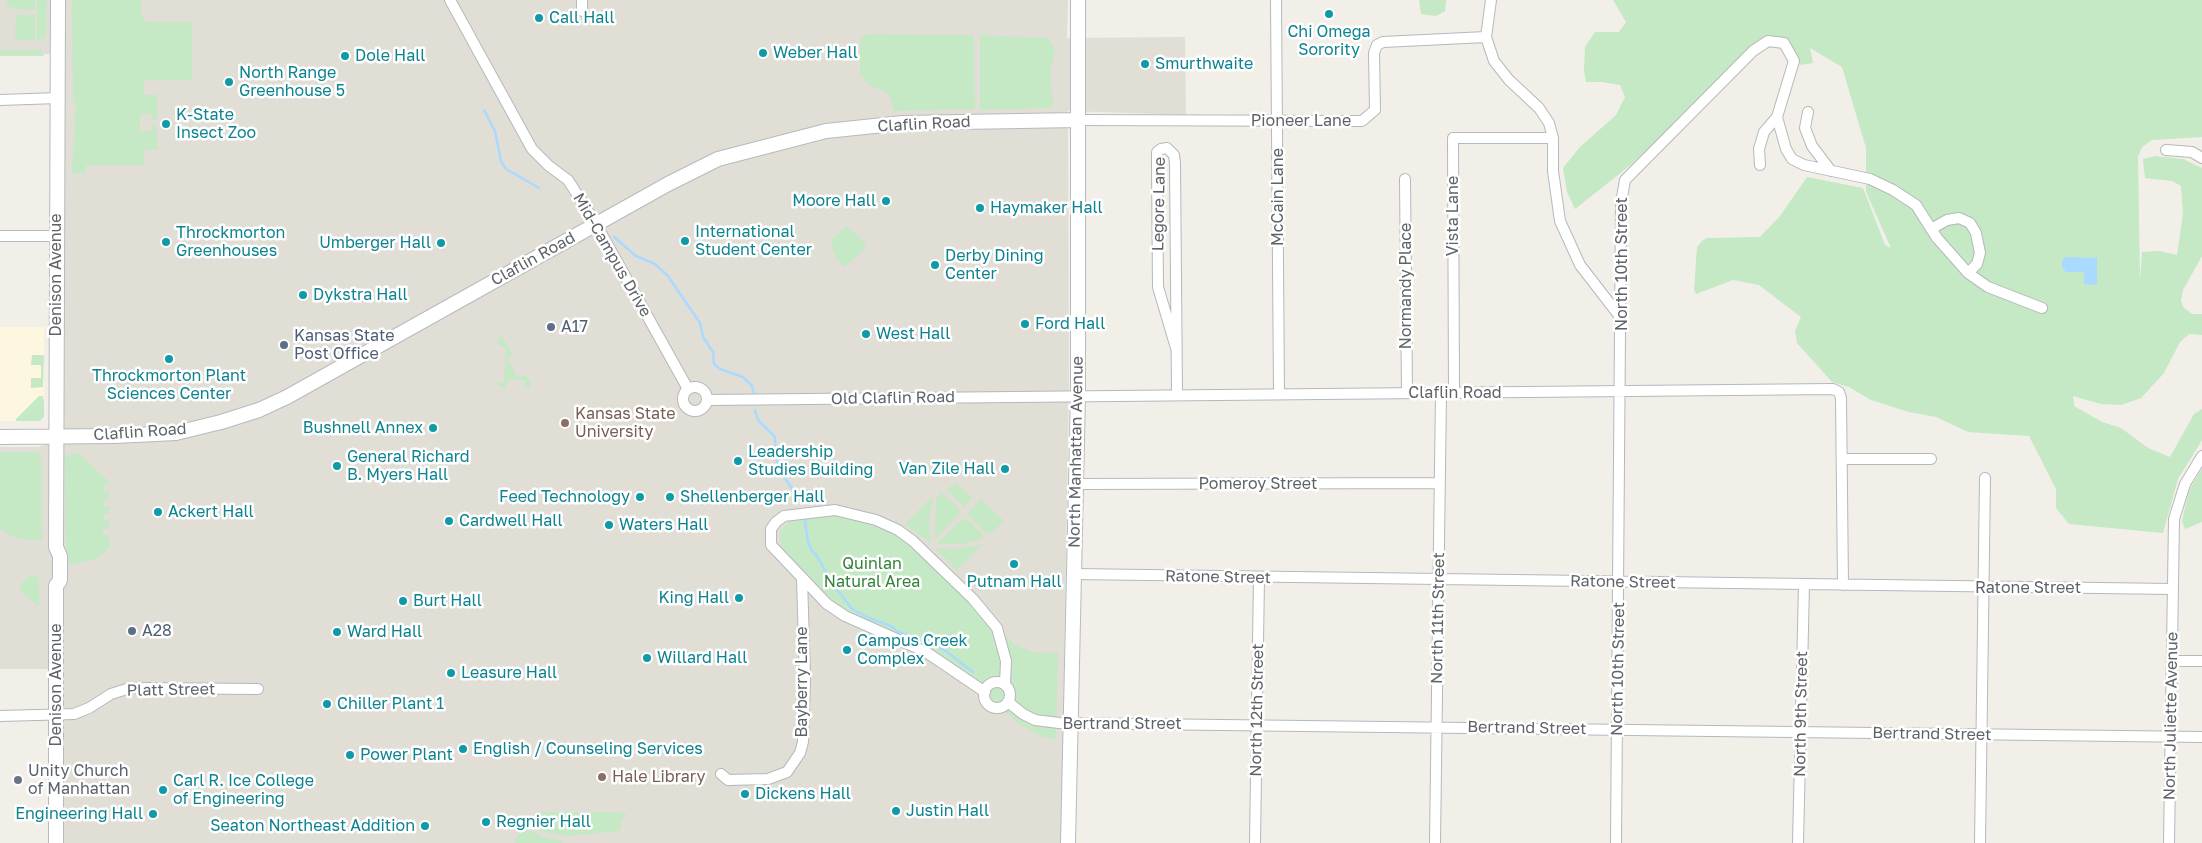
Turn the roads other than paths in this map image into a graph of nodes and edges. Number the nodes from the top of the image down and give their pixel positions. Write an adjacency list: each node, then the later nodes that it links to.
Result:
1 (58, 0): 9 (street, Denison Avenue)
2 (450, 0): 21 (street, Mid-Campus Drive)
3 (582, 0): 7 (street)
4 (1078, 0): 13 (street, North Manhattan Avenue)
5 (1276, 0): 14 (street, McCain Lane)
6 (1491, 0): 8 (street)
7 (582, 11)
8 (1486, 37): 14 (street, Pioneer Lane); 15 (street)
9 (58, 98): 10 (street); 24 (street, Denison Avenue)
10 (0, 100)
11 (1808, 112): 19 (street)
12 (1776, 117): 18 (street); 19 (street); 27 (street, North 10th Street)
13 (1078, 120): 14 (street, Pioneer Lane); 21 (street, Claflin Road); 36 (street, North Manhattan Avenue)
14 (1278, 121): 35 (street, McCain Lane)
15 (1553, 138): 27 (street); 33 (street, Vista Lane)
16 (2166, 150): 17 (street)
17 (2202, 158)
18 (1760, 165)
19 (1831, 171): 22 (street)
20 (1405, 179): 31 (street, Normandy Place)
21 (596, 224): 29 (street, Mid-Campus Drive); 39 (street, Claflin Road)
22 (1931, 229): 25 (street); 25 (street)
23 (0, 236): 24 (street)
24 (56, 236): 39 (street, Denison Avenue)
25 (1968, 273): 26 (street)
26 (2042, 308)
27 (1621, 318): 30 (street, North 10th Street)
28 (1176, 348): 28 (street, Legore Lane); 34 (street, Legore Lane)
29 (688, 389): 37 (street); 37 (street)
30 (1621, 392): 33 (street, Claflin Road); 41 (street, Claflin Road); 50 (street, North 10th Street)
31 (1407, 393): 32 (street, Claflin Road); 35 (street, Claflin Road)
32 (1441, 393): 33 (street, Claflin Road); 44 (street, North 11th Street)
33 (1454, 393)
34 (1177, 394): 35 (street, Claflin Road); 36 (street, Claflin Road)
35 (1279, 394)
36 (1078, 395): 37 (street, Old Claflin Road); 45 (street, North Manhattan Avenue)
37 (707, 400)
38 (0, 437): 39 (street, Claflin Road)
39 (57, 437): 61 (street, Denison Avenue)
40 (2202, 456): 54 (street, North Juliette Avenue)
41 (1842, 459): 42 (street); 52 (street)
42 (1931, 460)
43 (1985, 478): 53 (street)
44 (1440, 483): 45 (street, Pomeroy Street); 49 (street, North 11th Street)
45 (1076, 484): 46 (street, North Manhattan Avenue)
46 (1074, 574): 47 (street, Ratone Street); 63 (street, North Manhattan Avenue)
47 (1259, 577): 49 (street, Ratone Street); 64 (street, North 12th Street)
48 (802, 578): 57 (street); 59 (street); 71 (street, Bayberry Lane)
49 (1438, 580): 50 (street, Ratone Street); 65 (street, North 11th Street)
50 (1619, 582): 51 (street, Ratone Street); 66 (street, North 10th Street)
51 (1804, 585): 52 (street, Ratone Street); 67 (street, North 9th Street)
52 (1843, 585): 53 (street, Ratone Street)
53 (1984, 588): 54 (street, Ratone Street); 68 (street)
54 (2172, 589): 55 (street, North Juliette Avenue)
55 (2172, 661): 56 (street); 69 (street, North Juliette Avenue)
56 (2202, 661)
57 (1004, 684): 59 (street); 60 (street)
58 (258, 689): 61 (street, Platt Street)
59 (985, 692): 60 (street)
60 (1008, 702): 63 (street, Bertrand Street)
61 (57, 715): 62 (street, Platt Street); 72 (street, Denison Avenue)
62 (0, 716)
63 (1071, 723): 64 (street, Bertrand Street); 73 (street, North Manhattan Avenue)
64 (1257, 725): 65 (street, Bertrand Street); 74 (street, North 12th Street)
65 (1436, 727): 66 (street, Bertrand Street); 75 (street, North 11th Street)
66 (1617, 730): 67 (street, Bertrand Street); 76 (street, North 10th Street)
67 (1801, 732): 68 (street, Bertrand Street); 77 (street, North 9th Street)
68 (1981, 734): 69 (street, Bertrand Street); 78 (street)
69 (2171, 736): 70 (street, Bertrand Street); 79 (street, North Juliette Avenue)
70 (2202, 737)
71 (721, 774)
72 (56, 843)
73 (1068, 843)
74 (1255, 843)
75 (1435, 843)
76 (1616, 843)
77 (1798, 843)
78 (1980, 843)
79 (2169, 843)

